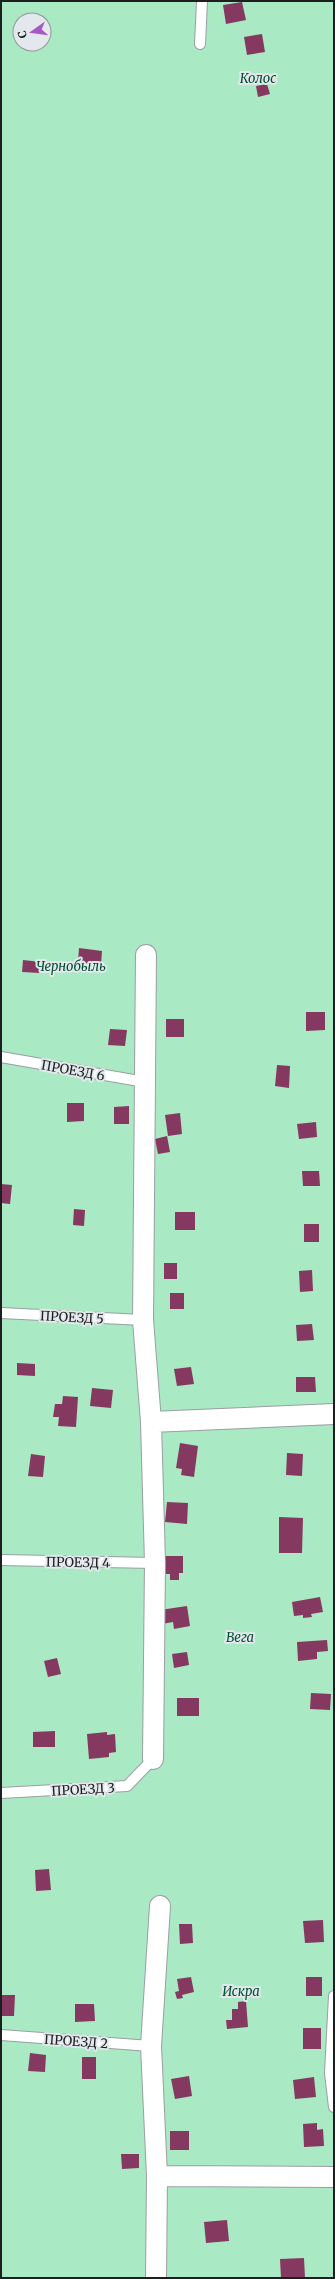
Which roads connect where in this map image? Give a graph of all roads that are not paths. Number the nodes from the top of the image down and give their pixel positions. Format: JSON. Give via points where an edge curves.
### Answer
{"nodes":[{"id":1,"x":202,"y":1,"type":"edge"},
{"id":2,"x":200,"y":44,"type":"dead end"},
{"id":3,"x":146,"y":955,"type":"dead end"},
{"id":4,"x":1,"y":1057,"type":"edge"},
{"id":5,"x":145,"y":1082,"type":"junction"},
{"id":6,"x":1,"y":1313,"type":"edge"},
{"id":7,"x":143,"y":1320,"type":"junction"},
{"id":8,"x":334,"y":1414,"type":"edge"},
{"id":9,"x":151,"y":1422,"type":"junction"},
{"id":10,"x":1,"y":1560,"type":"edge"},
{"id":11,"x":155,"y":1563,"type":"junction"},
{"id":12,"x":154,"y":1759,"type":"joint"},
{"id":13,"x":1,"y":1793,"type":"edge"},
{"id":14,"x":160,"y":1906,"type":"dead end"},
{"id":15,"x":334,"y":1996,"type":"edge"},
{"id":16,"x":1,"y":2035,"type":"edge"},
{"id":17,"x":151,"y":2046,"type":"junction"},
{"id":18,"x":334,"y":2108,"type":"edge"},
{"id":19,"x":157,"y":2176,"type":"junction"},
{"id":20,"x":334,"y":2177,"type":"edge"},
{"id":21,"x":156,"y":2278,"type":"edge"}],
"edges":[{"from":1,"to":2,"type":"lane"},
{"from":3,"to":5,"type":"street"},
{"from":4,"to":5,"type":"lane","name":"ПРОЕЗД 6"},
{"from":5,"to":7,"type":"street"},
{"from":6,"to":7,"type":"lane","name":"ПРОЕЗД 5"},
{"from":7,"to":9,"type":"street"},
{"from":8,"to":9,"type":"street"},
{"from":9,"to":11,"type":"street"},
{"from":10,"to":11,"type":"lane","name":"ПРОЕЗД 4"},
{"from":11,"to":12,"type":"street"},
{"from":12,"to":13,"type":"lane","name":"ПРОЕЗД 3","via":[[127,1786]]},
{"from":14,"to":17,"type":"street"},
{"from":15,"to":18,"type":"lane","via":[[330,2073]]},
{"from":16,"to":17,"type":"lane","name":"ПРОЕЗД 2"},
{"from":17,"to":19,"type":"street"},
{"from":19,"to":20,"type":"street"},
{"from":19,"to":21,"type":"street"}]}
